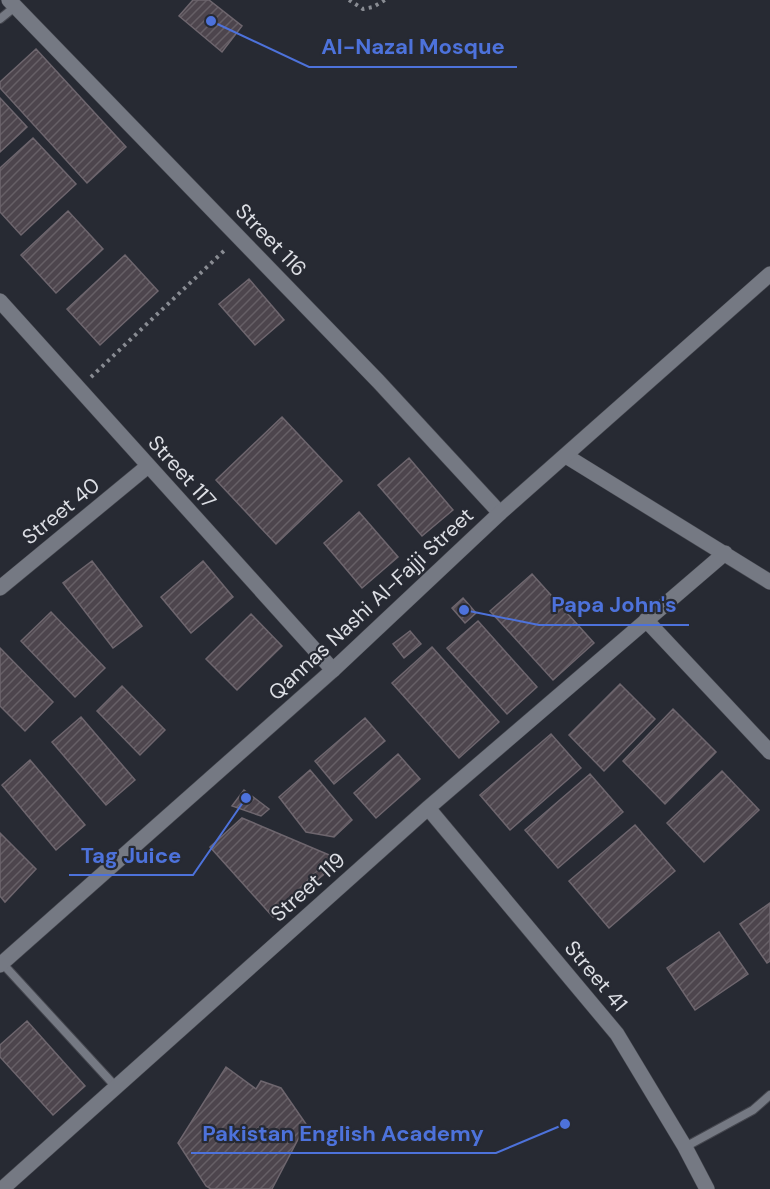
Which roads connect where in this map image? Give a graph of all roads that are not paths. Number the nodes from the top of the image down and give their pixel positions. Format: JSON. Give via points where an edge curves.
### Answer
{"nodes":[{"id":1,"x":13,"y":3,"type":"edge"},
{"id":2,"x":0,"y":19,"type":"edge"},
{"id":3,"x":770,"y":274,"type":"edge"},
{"id":4,"x":0,"y":301,"type":"edge"},
{"id":5,"x":566,"y":456,"type":"junction"},
{"id":6,"x":148,"y":466,"type":"junction"},
{"id":7,"x":500,"y":513,"type":"junction"},
{"id":8,"x":725,"y":552,"type":"junction"},
{"id":9,"x":770,"y":582,"type":"edge"},
{"id":10,"x":0,"y":588,"type":"edge"},
{"id":11,"x":646,"y":620,"type":"junction"},
{"id":12,"x":333,"y":670,"type":"junction"},
{"id":13,"x":770,"y":752,"type":"edge"},
{"id":14,"x":428,"y":808,"type":"junction"},
{"id":15,"x":1,"y":964,"type":"edge"},
{"id":16,"x":116,"y":1087,"type":"junction"},
{"id":17,"x":770,"y":1095,"type":"edge"},
{"id":18,"x":685,"y":1147,"type":"junction"},
{"id":19,"x":2,"y":1189,"type":"edge"},
{"id":20,"x":707,"y":1189,"type":"edge"}],
"edges":[{"from":1,"to":2,"type":"lane"},
{"from":1,"to":7,"type":"street","name":"Street 116"},
{"from":3,"to":5,"type":"street","name":"Qannas Nashi Al-Fajji Street"},
{"from":4,"to":6,"type":"street","name":"Street 117"},
{"from":5,"to":7,"type":"street","name":"Qannas Nashi Al-Fajji Street"},
{"from":5,"to":8,"type":"street"},
{"from":6,"to":10,"type":"street","name":"Street 40"},
{"from":6,"to":12,"type":"street","name":"Street 117"},
{"from":7,"to":12,"type":"street","name":"Qannas Nashi Al-Fajji Street"},
{"from":8,"to":9,"type":"street"},
{"from":8,"to":11,"type":"street","name":"Street 119"},
{"from":11,"to":13,"type":"street"},
{"from":11,"to":14,"type":"street","name":"Street 119"},
{"from":12,"to":15,"type":"street","name":"Qannas Nashi Al-Fajji Street"},
{"from":14,"to":16,"type":"street","name":"Street 119"},
{"from":14,"to":18,"type":"street","name":"Street 41","via":[[617,1034]]},
{"from":15,"to":16,"type":"lane"},
{"from":16,"to":19,"type":"street","name":"Street 119"},
{"from":17,"to":18,"type":"lane","via":[[753,1110]]},
{"from":18,"to":20,"type":"street","name":"Street 41"}]}
